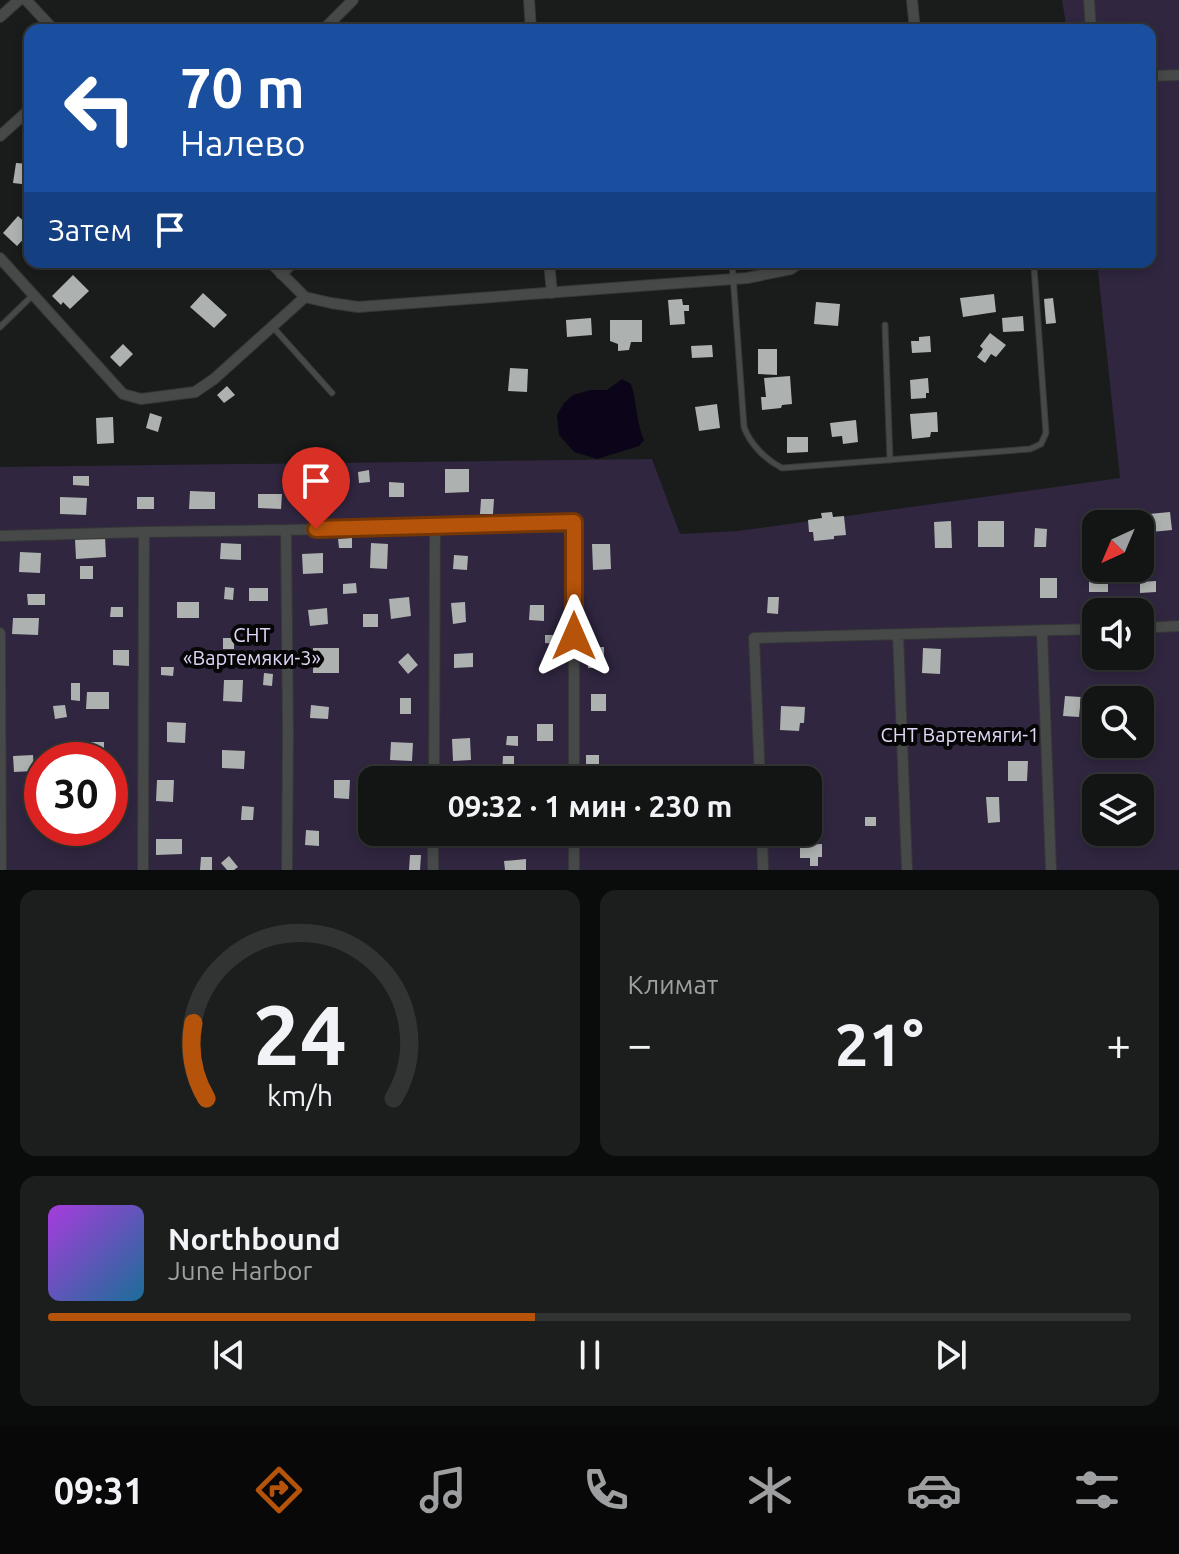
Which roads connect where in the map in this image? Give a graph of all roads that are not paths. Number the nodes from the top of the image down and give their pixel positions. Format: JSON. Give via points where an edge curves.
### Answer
{"nodes":[{"id":1,"x":19,"y":0,"type":"edge"},
{"id":2,"x":26,"y":0,"type":"edge"},
{"id":3,"x":353,"y":0,"type":"edge"},
{"id":4,"x":529,"y":0,"type":"edge"},
{"id":5,"x":912,"y":0,"type":"edge"},
{"id":6,"x":1089,"y":0,"type":"edge"},
{"id":7,"x":0,"y":17,"type":"edge"},
{"id":8,"x":48,"y":24,"type":"edge"},
{"id":9,"x":329,"y":24,"type":"edge"},
{"id":10,"x":531,"y":24,"type":"edge"},
{"id":11,"x":914,"y":24,"type":"edge"},
{"id":12,"x":1091,"y":24,"type":"edge"},
{"id":13,"x":1179,"y":75,"type":"edge"},
{"id":14,"x":1156,"y":76,"type":"edge"},
{"id":15,"x":24,"y":114,"type":"edge"},
{"id":16,"x":0,"y":136,"type":"edge"},
{"id":17,"x":0,"y":258,"type":"edge"},
{"id":18,"x":276,"y":268,"type":"edge"},
{"id":19,"x":288,"y":268,"type":"edge"},
{"id":20,"x":550,"y":268,"type":"edge"},
{"id":21,"x":732,"y":268,"type":"edge"},
{"id":22,"x":792,"y":268,"type":"edge"},
{"id":23,"x":1034,"y":268,"type":"edge"},
{"id":24,"x":281,"y":274,"type":"junction"},
{"id":25,"x":732,"y":279,"type":"junction"},
{"id":26,"x":552,"y":293,"type":"junction"},
{"id":27,"x":33,"y":295,"type":"junction"},
{"id":28,"x":305,"y":297,"type":"junction"},
{"id":29,"x":885,"y":325,"type":"dead end"},
{"id":30,"x":272,"y":326,"type":"junction"},
{"id":31,"x":0,"y":327,"type":"edge"},
{"id":32,"x":332,"y":393,"type":"dead end"},
{"id":33,"x":890,"y":460,"type":"junction"},
{"id":34,"x":435,"y":527,"type":"junction"},
{"id":35,"x":286,"y":530,"type":"junction"},
{"id":36,"x":144,"y":532,"type":"junction"},
{"id":37,"x":0,"y":536,"type":"edge"},
{"id":38,"x":1179,"y":626,"type":"edge"},
{"id":39,"x":1154,"y":627,"type":"edge"},
{"id":40,"x":1082,"y":630,"type":"edge"},
{"id":41,"x":1042,"y":631,"type":"junction"},
{"id":42,"x":0,"y":633,"type":"edge"},
{"id":43,"x":898,"y":635,"type":"junction"},
{"id":44,"x":434,"y":766,"type":"edge"},
{"id":45,"x":574,"y":766,"type":"edge"},
{"id":46,"x":759,"y":766,"type":"edge"},
{"id":47,"x":433,"y":846,"type":"edge"},
{"id":48,"x":574,"y":846,"type":"edge"},
{"id":49,"x":762,"y":846,"type":"edge"},
{"id":50,"x":1,"y":870,"type":"edge"},
{"id":51,"x":143,"y":870,"type":"edge"},
{"id":52,"x":287,"y":870,"type":"edge"},
{"id":53,"x":433,"y":870,"type":"edge"},
{"id":54,"x":574,"y":870,"type":"edge"},
{"id":55,"x":763,"y":870,"type":"edge"},
{"id":56,"x":907,"y":870,"type":"edge"},
{"id":57,"x":1051,"y":870,"type":"edge"}],
"edges":[{"from":1,"to":7,"type":"street"},
{"from":2,"to":8,"type":"street"},
{"from":3,"to":9,"type":"street"},
{"from":4,"to":10,"type":"street"},
{"from":5,"to":11,"type":"street"},
{"from":6,"to":12,"type":"street"},
{"from":13,"to":14,"type":"street"},
{"from":15,"to":16,"type":"street"},
{"from":17,"to":27,"type":"street"},
{"from":18,"to":24,"type":"street"},
{"from":19,"to":24,"type":"street"},
{"from":20,"to":26,"type":"street"},
{"from":21,"to":25,"type":"lane"},
{"from":22,"to":25,"type":"street"},
{"from":23,"to":33,"type":"lane","via":[[1046,433],[1041,444]]},
{"from":24,"to":28,"type":"street"},
{"from":25,"to":26,"type":"street"},
{"from":25,"to":33,"type":"lane","via":[[748,438],[782,468]]},
{"from":26,"to":28,"type":"street","via":[[358,307]]},
{"from":27,"to":30,"type":"street","via":[[123,394],[141,399],[195,392]]},
{"from":27,"to":31,"type":"lane"},
{"from":28,"to":30,"type":"street"},
{"from":29,"to":33,"type":"lane"},
{"from":30,"to":32,"type":"lane"},
{"from":34,"to":35,"type":"street"},
{"from":34,"to":44,"type":"street"},
{"from":34,"to":45,"type":"street","via":[[574,522]]},
{"from":35,"to":36,"type":"street"},
{"from":35,"to":52,"type":"street"},
{"from":36,"to":37,"type":"street"},
{"from":36,"to":51,"type":"street"},
{"from":38,"to":39,"type":"street"},
{"from":40,"to":41,"type":"street"},
{"from":41,"to":43,"type":"street"},
{"from":41,"to":57,"type":"street"},
{"from":42,"to":50,"type":"street"},
{"from":43,"to":46,"type":"street","via":[[754,638]]},
{"from":43,"to":56,"type":"street"},
{"from":47,"to":53,"type":"street"},
{"from":48,"to":54,"type":"street"},
{"from":49,"to":55,"type":"street"}]}
